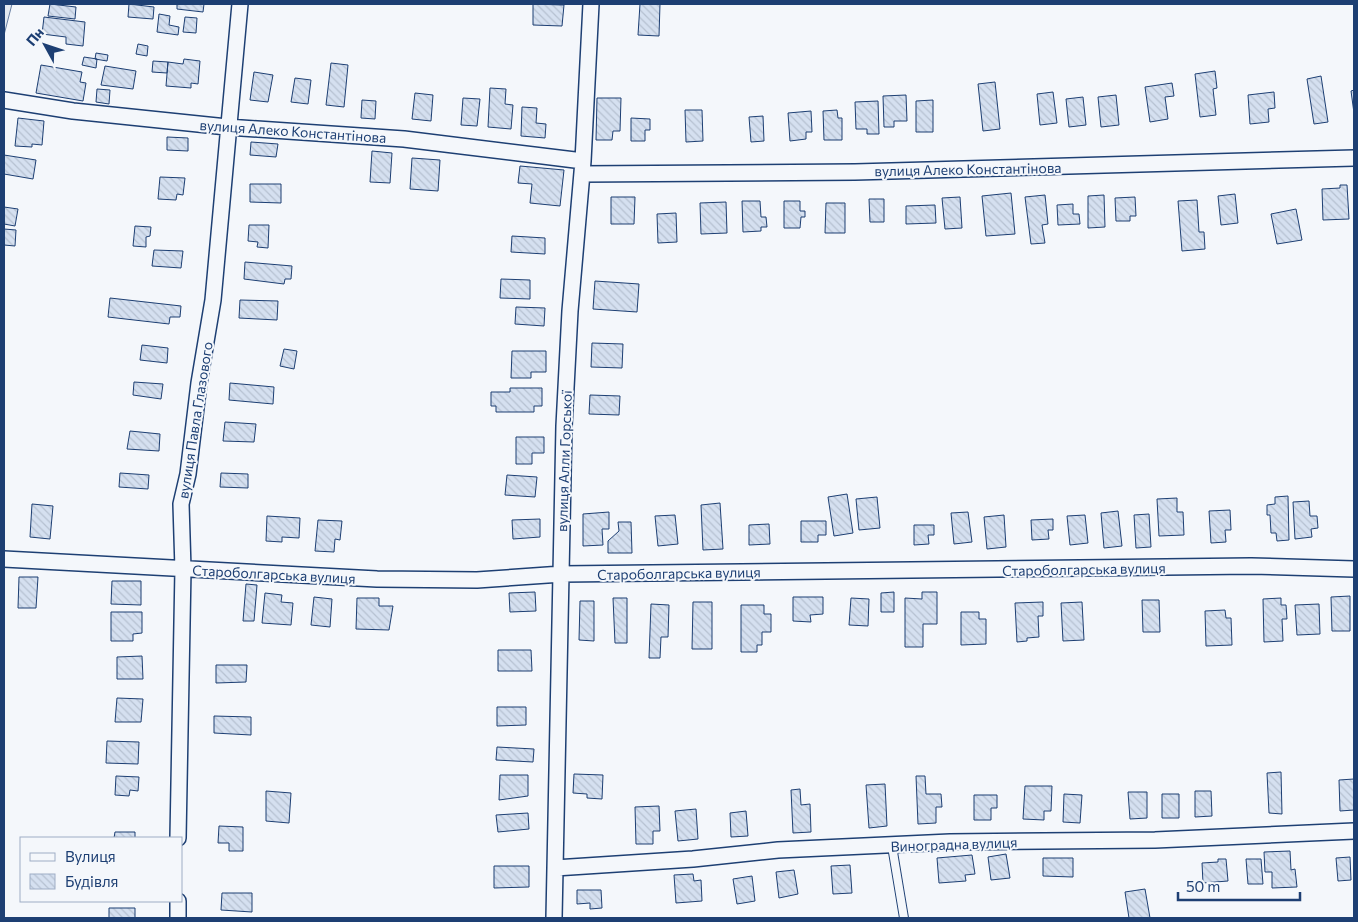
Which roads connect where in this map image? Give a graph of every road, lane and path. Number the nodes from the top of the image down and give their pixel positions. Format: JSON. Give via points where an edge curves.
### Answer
{"nodes":[{"id":1,"x":240,"y":4,"type":"edge"},
{"id":2,"x":591,"y":4,"type":"edge"},
{"id":3,"x":4,"y":100,"type":"edge"},
{"id":4,"x":227,"y":127,"type":"junction"},
{"id":5,"x":1354,"y":158,"type":"edge"},
{"id":6,"x":582,"y":168,"type":"junction"},
{"id":7,"x":4,"y":559,"type":"edge"},
{"id":8,"x":183,"y":569,"type":"junction"},
{"id":9,"x":1354,"y":569,"type":"edge"},
{"id":10,"x":562,"y":574,"type":"junction"},
{"id":11,"x":1354,"y":831,"type":"edge"},
{"id":12,"x":178,"y":837,"type":"edge"},
{"id":13,"x":892,"y":846,"type":"junction"},
{"id":14,"x":555,"y":868,"type":"junction"},
{"id":15,"x":178,"y":902,"type":"edge"},
{"id":16,"x":178,"y":918,"type":"edge"},
{"id":17,"x":554,"y":918,"type":"edge"},
{"id":18,"x":904,"y":918,"type":"edge"}],
"edges":[{"from":1,"to":4,"type":"street","name":"вулиця Павла Глазового"},
{"from":2,"to":6,"type":"street","name":"вулиця Алли Горської"},
{"from":3,"to":4,"type":"street","name":"вулиця Алеко Константінова","via":[[74,111]]},
{"from":4,"to":6,"type":"street","name":"вулиця Алеко Константінова","via":[[404,138]]},
{"from":4,"to":8,"type":"street","name":"вулиця Павла Глазового","via":[[213,300],[182,504]]},
{"from":5,"to":6,"type":"street","name":"вулиця Алеко Константінова","via":[[854,172]]},
{"from":6,"to":10,"type":"street","name":"вулиця Алли Горської","via":[[564,426]]},
{"from":7,"to":8,"type":"street","name":"Староболгарська вулиця"},
{"from":8,"to":10,"type":"street","name":"Староболгарська вулиця","via":[[376,579],[477,580]]},
{"from":8,"to":12,"type":"street","name":"вулиця Павла Глазового"},
{"from":9,"to":10,"type":"street","name":"Староболгарська вулиця","via":[[1251,566]]},
{"from":10,"to":14,"type":"street","name":"вулиця Алли Горської"},
{"from":11,"to":13,"type":"street","name":"Виноградна вулиця","via":[[1156,840],[950,842]]},
{"from":13,"to":14,"type":"street","name":"Виноградна вулиця","via":[[778,850]]},
{"from":13,"to":18,"type":"lane"},
{"from":14,"to":17,"type":"street","name":"вулиця Алли Горської"},
{"from":15,"to":16,"type":"street"}]}
